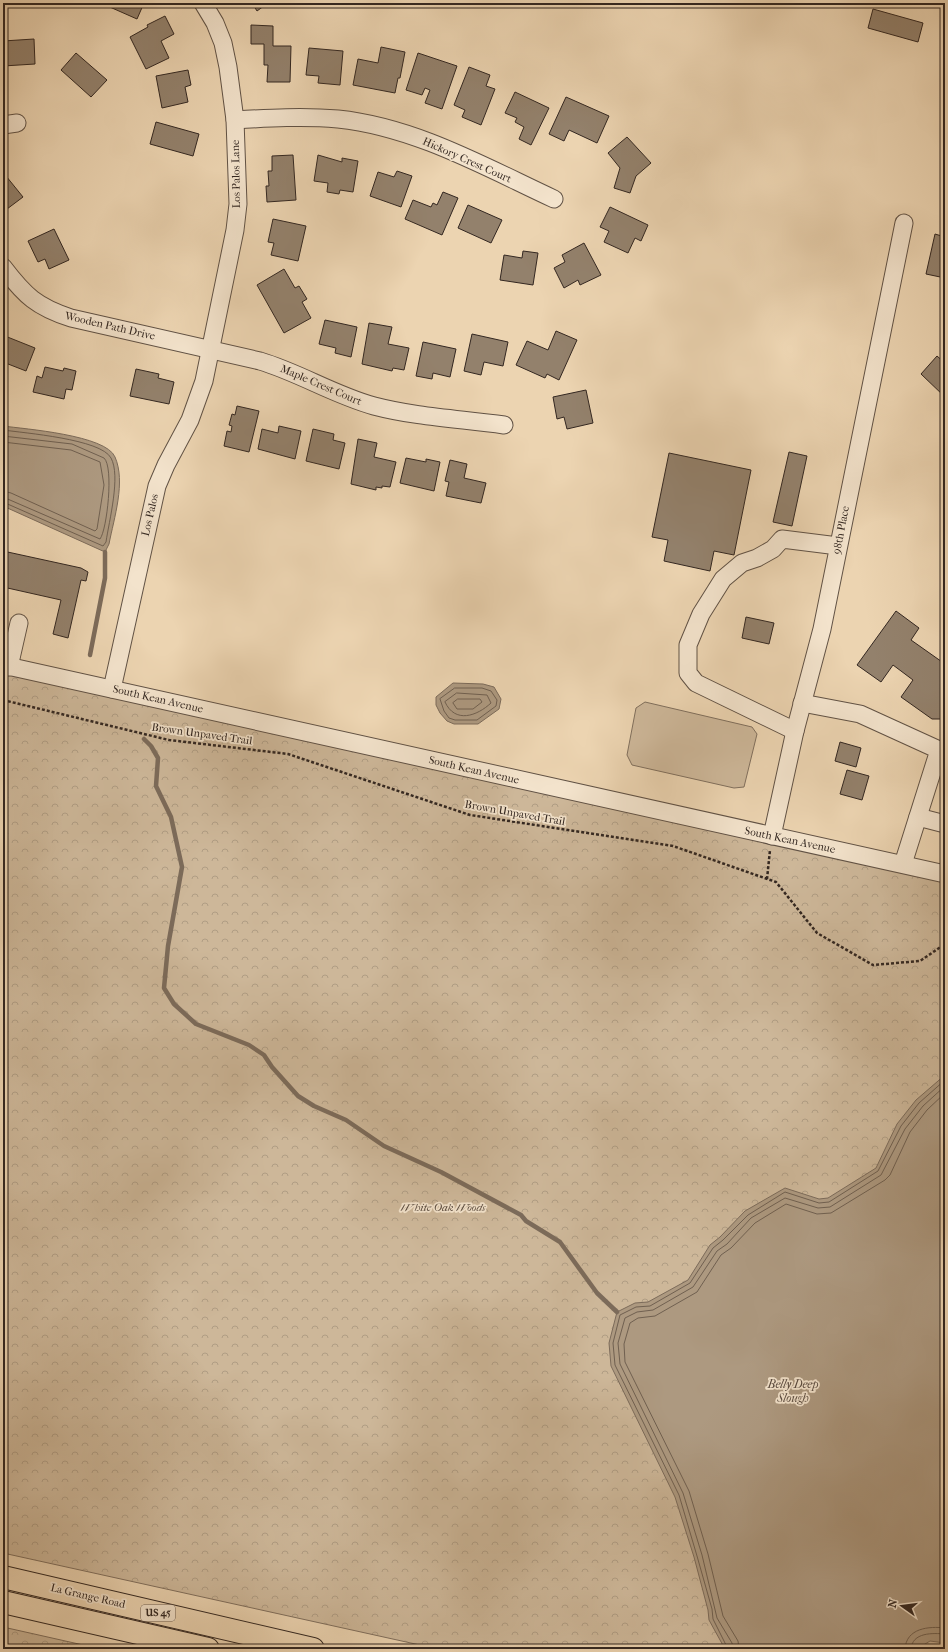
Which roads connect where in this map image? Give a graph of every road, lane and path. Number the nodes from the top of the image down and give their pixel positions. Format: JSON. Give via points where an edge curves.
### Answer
{"nodes":[{"id":1,"x":203,"y":3,"type":"edge"},
{"id":2,"x":235,"y":120,"type":"junction"},
{"id":3,"x":554,"y":200,"type":"dead end"},
{"id":4,"x":904,"y":223,"type":"dead end"},
{"id":5,"x":3,"y":267,"type":"edge"},
{"id":6,"x":210,"y":349,"type":"junction"},
{"id":7,"x":504,"y":425,"type":"dead end"},
{"id":8,"x":838,"y":546,"type":"junction"},
{"id":9,"x":19,"y":623,"type":"dead end"},
{"id":10,"x":6,"y":666,"type":"edge"},
{"id":11,"x":112,"y":689,"type":"junction"},
{"id":12,"x":3,"y":700,"type":"edge"},
{"id":13,"x":802,"y":704,"type":"junction"},
{"id":14,"x":795,"y":731,"type":"junction"},
{"id":15,"x":942,"y":748,"type":"edge"},
{"id":16,"x":918,"y":817,"type":"junction"},
{"id":17,"x":945,"y":824,"type":"edge"},
{"id":18,"x":772,"y":836,"type":"junction"},
{"id":19,"x":903,"y":864,"type":"junction"},
{"id":20,"x":945,"y":874,"type":"edge"},
{"id":21,"x":767,"y":879,"type":"junction"},
{"id":22,"x":945,"y":944,"type":"edge"},
{"id":23,"x":3,"y":1577,"type":"edge"},
{"id":24,"x":3,"y":1602,"type":"edge"},
{"id":25,"x":208,"y":1649,"type":"edge"},
{"id":26,"x":313,"y":1649,"type":"edge"}],
"edges":[{"from":1,"to":2,"type":"street","name":"Los Palos Lane","via":[[223,43]]},
{"from":2,"to":3,"type":"street","name":"Hickory Crest Court","via":[[313,117],[371,125],[434,143]]},
{"from":2,"to":6,"type":"street","name":"Los Palos Lane","via":[[238,204]]},
{"from":4,"to":8,"type":"street","name":"98th Place"},
{"from":5,"to":6,"type":"street","name":"Wooden Path Drive","via":[[20,289],[52,312]]},
{"from":6,"to":7,"type":"street","name":"Maple Crest Court","via":[[281,368],[374,406]]},
{"from":6,"to":11,"type":"street","name":"Los Palos","via":[[199,399],[158,486]]},
{"from":8,"to":13,"type":"street","name":"98th Place","via":[[822,629]]},
{"from":8,"to":14,"type":"street","via":[[782,539],[773,549],[742,563],[723,579],[701,614],[688,645],[688,673],[696,683]]},
{"from":9,"to":10,"type":"street"},
{"from":10,"to":11,"type":"street","name":"South Kean Avenue"},
{"from":11,"to":18,"type":"street","name":"South Kean Avenue"},
{"from":12,"to":21,"type":"path","name":"Brown Unpaved Trail","via":[[169,740],[288,754],[470,815],[673,846]]},
{"from":13,"to":14,"type":"street","name":"98th Place"},
{"from":13,"to":15,"type":"street","via":[[860,714]]},
{"from":14,"to":18,"type":"street","name":"98th Place"},
{"from":15,"to":16,"type":"street"},
{"from":16,"to":17,"type":"street"},
{"from":16,"to":19,"type":"street"},
{"from":18,"to":19,"type":"street","name":"South Kean Avenue"},
{"from":18,"to":21,"type":"path"},
{"from":19,"to":20,"type":"street","name":"South Kean Avenue"},
{"from":21,"to":22,"type":"path","name":"Brown Unpaved Trail","via":[[776,882],[817,933],[873,965],[920,961]]},
{"from":23,"to":26,"type":"highway","name":"La Grange Road","number":"US 45"},
{"from":24,"to":25,"type":"highway","number":"US 45"}]}
